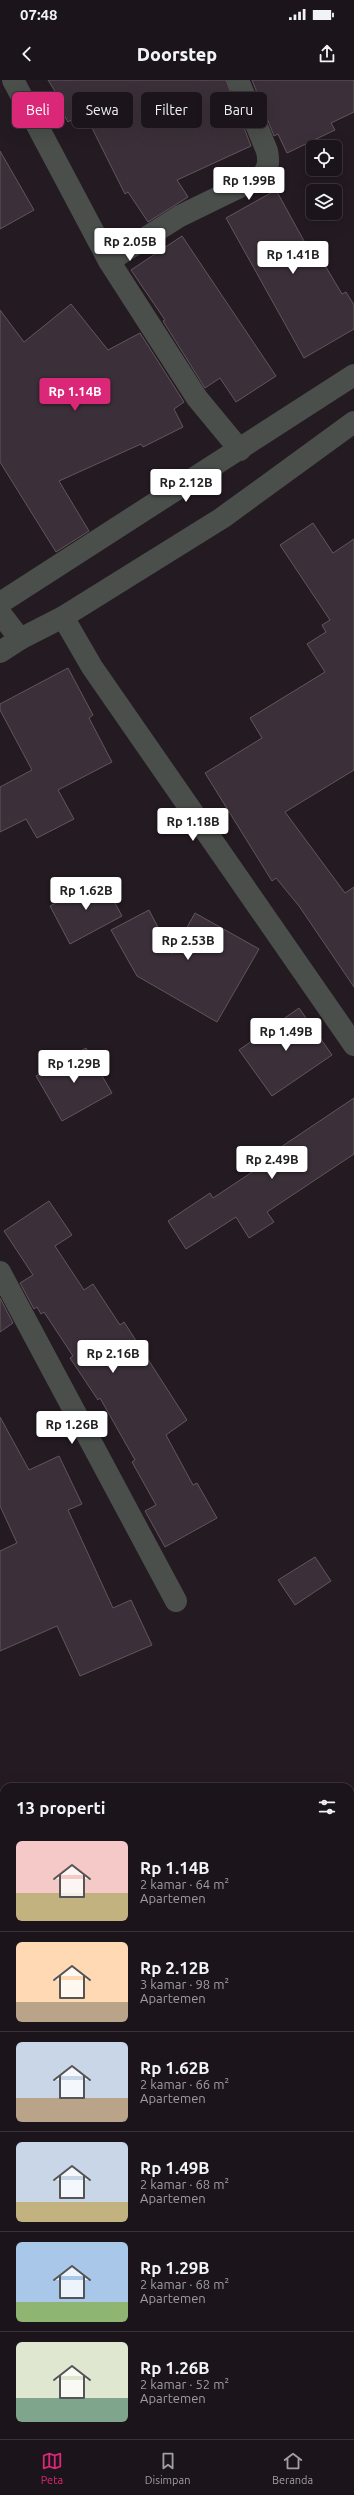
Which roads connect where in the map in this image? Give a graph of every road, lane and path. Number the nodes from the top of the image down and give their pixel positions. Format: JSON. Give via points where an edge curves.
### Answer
{"nodes":[{"id":1,"x":13,"y":80,"type":"edge"},
{"id":2,"x":238,"y":80,"type":"edge"},
{"id":3,"x":109,"y":260,"type":"junction"},
{"id":4,"x":354,"y":375,"type":"edge"},
{"id":5,"x":354,"y":422,"type":"edge"},
{"id":6,"x":240,"y":450,"type":"junction"},
{"id":7,"x":0,"y":603,"type":"edge"},
{"id":8,"x":0,"y":613,"type":"edge"},
{"id":9,"x":64,"y":617,"type":"junction"},
{"id":10,"x":20,"y":639,"type":"junction"},
{"id":11,"x":0,"y":652,"type":"edge"},
{"id":12,"x":354,"y":1045,"type":"edge"},
{"id":13,"x":0,"y":1272,"type":"edge"},
{"id":14,"x":176,"y":1601,"type":"dead end"}],
"edges":[{"from":1,"to":3,"type":"street"},
{"from":2,"to":3,"type":"street","via":[[268,151],[269,162],[262,176],[180,216]]},
{"from":3,"to":6,"type":"street","via":[[197,398]]},
{"from":4,"to":6,"type":"street"},
{"from":5,"to":9,"type":"street","via":[[222,518]]},
{"from":6,"to":7,"type":"street","via":[[51,568]]},
{"from":8,"to":10,"type":"street"},
{"from":9,"to":10,"type":"street"},
{"from":9,"to":12,"type":"street","via":[[92,667]]},
{"from":10,"to":11,"type":"street"},
{"from":13,"to":14,"type":"street"}]}
